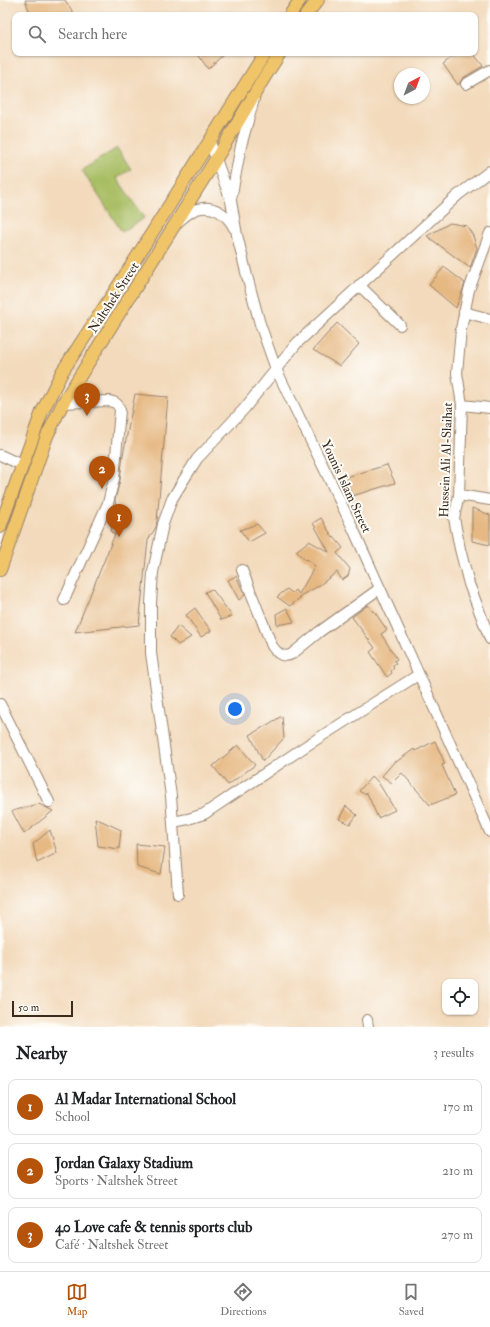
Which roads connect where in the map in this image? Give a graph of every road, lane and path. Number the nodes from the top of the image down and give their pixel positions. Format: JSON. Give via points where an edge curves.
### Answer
{"nodes":[{"id":1,"x":300,"y":0,"type":"edge"},
{"id":2,"x":318,"y":0,"type":"edge"},
{"id":3,"x":292,"y":12,"type":"edge"},
{"id":4,"x":308,"y":12,"type":"edge"},
{"id":5,"x":263,"y":56,"type":"edge"},
{"id":6,"x":278,"y":56,"type":"edge"},
{"id":7,"x":490,"y":70,"type":"edge"},
{"id":8,"x":466,"y":84,"type":"dead end"},
{"id":9,"x":257,"y":89,"type":"junction"},
{"id":10,"x":210,"y":142,"type":"junction"},
{"id":11,"x":216,"y":159,"type":"junction"},
{"id":12,"x":490,"y":171,"type":"edge"},
{"id":13,"x":231,"y":201,"type":"junction"},
{"id":14,"x":176,"y":223,"type":"junction"},
{"id":15,"x":490,"y":233,"type":"edge"},
{"id":16,"x":237,"y":235,"type":"junction"},
{"id":17,"x":359,"y":285,"type":"junction"},
{"id":18,"x":464,"y":312,"type":"junction"},
{"id":19,"x":490,"y":319,"type":"edge"},
{"id":20,"x":400,"y":325,"type":"dead end"},
{"id":21,"x":276,"y":369,"type":"junction"},
{"id":22,"x":63,"y":403,"type":"junction"},
{"id":23,"x":462,"y":405,"type":"junction"},
{"id":24,"x":490,"y":408,"type":"edge"},
{"id":25,"x":0,"y":455,"type":"edge"},
{"id":26,"x":22,"y":465,"type":"junction"},
{"id":27,"x":458,"y":495,"type":"junction"},
{"id":28,"x":490,"y":500,"type":"edge"},
{"id":29,"x":1,"y":520,"type":"edge"},
{"id":30,"x":0,"y":570,"type":"edge"},
{"id":31,"x":242,"y":570,"type":"dead end"},
{"id":32,"x":379,"y":589,"type":"junction"},
{"id":33,"x":64,"y":600,"type":"dead end"},
{"id":34,"x":490,"y":638,"type":"edge"},
{"id":35,"x":418,"y":675,"type":"junction"},
{"id":36,"x":0,"y":704,"type":"edge"},
{"id":37,"x":49,"y":802,"type":"dead end"},
{"id":38,"x":173,"y":822,"type":"junction"},
{"id":39,"x":490,"y":832,"type":"edge"},
{"id":40,"x":178,"y":894,"type":"dead end"}],
"edges":[{"from":1,"to":3,"type":"main road"},
{"from":2,"to":4,"type":"main road"},
{"from":5,"to":10,"type":"main road","name":"Naltshek Street"},
{"from":6,"to":9,"type":"main road","name":"Naltshek Street"},
{"from":7,"to":8,"type":"street"},
{"from":9,"to":11,"type":"main road","name":"Naltshek Street"},
{"from":9,"to":13,"type":"street","via":[[241,146]]},
{"from":10,"to":11,"type":"street","name":"Younis Islam Street"},
{"from":10,"to":26,"type":"main road","name":"Naltshek Street","via":[[62,372],[42,412]]},
{"from":11,"to":13,"type":"street","name":"Younis Islam Street"},
{"from":11,"to":14,"type":"main road","name":"Naltshek Street"},
{"from":12,"to":17,"type":"street","via":[[458,195]]},
{"from":13,"to":16,"type":"street","name":"Younis Islam Street"},
{"from":14,"to":16,"type":"street","via":[[197,209],[214,209],[226,215]]},
{"from":14,"to":22,"type":"main road","name":"Naltshek Street"},
{"from":15,"to":18,"type":"street","name":"Hussein Ali Al-Slaihat"},
{"from":16,"to":21,"type":"street","name":"Younis Islam Street","via":[[260,324]]},
{"from":17,"to":20,"type":"street"},
{"from":17,"to":21,"type":"street","via":[[297,344]]},
{"from":18,"to":19,"type":"street"},
{"from":18,"to":23,"type":"street","name":"Hussein Ali Al-Slaihat","via":[[457,373]]},
{"from":21,"to":32,"type":"street","name":"Younis Islam Street","via":[[333,485]]},
{"from":21,"to":38,"type":"street","via":[[244,409],[198,459],[172,499],[161,531],[153,572],[151,653]]},
{"from":22,"to":30,"type":"main road","name":"Naltshek Street","via":[[47,436]]},
{"from":22,"to":33,"type":"street","via":[[108,401],[115,402],[120,410],[114,479],[108,503]]},
{"from":23,"to":24,"type":"street"},
{"from":23,"to":27,"type":"street","name":"Hussein Ali Al-Slaihat"},
{"from":25,"to":26,"type":"street"},
{"from":26,"to":29,"type":"main road","name":"Naltshek Street"},
{"from":27,"to":28,"type":"street"},
{"from":27,"to":34,"type":"street","name":"Hussein Ali Al-Slaihat","via":[[454,518],[460,549]]},
{"from":31,"to":32,"type":"street","via":[[272,646],[283,656],[292,654]]},
{"from":32,"to":35,"type":"street","name":"Younis Islam Street"},
{"from":35,"to":38,"type":"street","via":[[204,814]]},
{"from":35,"to":39,"type":"street","name":"Younis Islam Street"},
{"from":36,"to":37,"type":"street"},
{"from":38,"to":40,"type":"street"}]}
